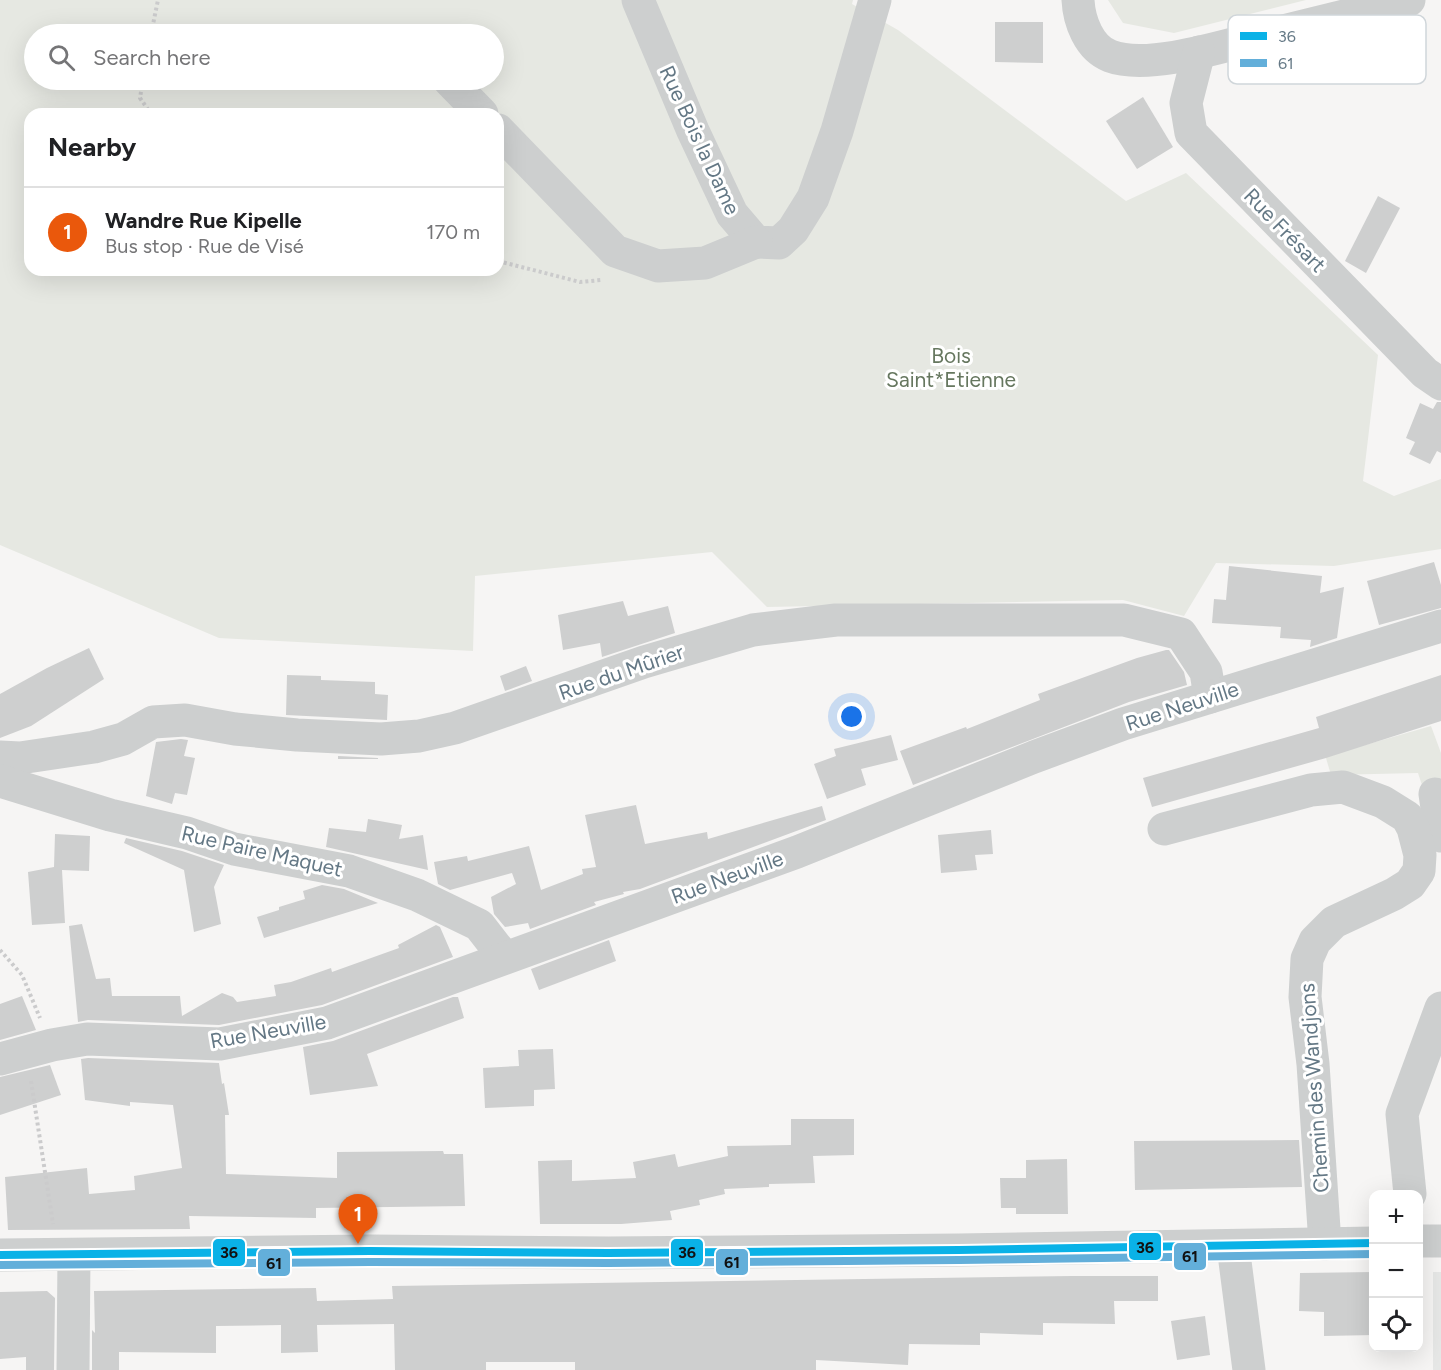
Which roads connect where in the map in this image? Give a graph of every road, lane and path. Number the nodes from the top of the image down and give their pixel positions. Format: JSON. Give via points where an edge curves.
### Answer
{"nodes":[{"id":1,"x":158,"y":0,"type":"edge"},
{"id":2,"x":638,"y":0,"type":"edge"},
{"id":3,"x":875,"y":0,"type":"edge"},
{"id":4,"x":1078,"y":0,"type":"edge"},
{"id":5,"x":1409,"y":0,"type":"edge"},
{"id":6,"x":1348,"y":15,"type":"edge"},
{"id":7,"x":154,"y":24,"type":"edge"},
{"id":8,"x":1228,"y":45,"type":"edge"},
{"id":9,"x":1199,"y":52,"type":"junction"},
{"id":10,"x":141,"y":90,"type":"edge"},
{"id":11,"x":459,"y":90,"type":"edge"},
{"id":12,"x":148,"y":108,"type":"edge"},
{"id":13,"x":476,"y":108,"type":"edge"},
{"id":14,"x":504,"y":136,"type":"edge"},
{"id":15,"x":756,"y":243,"type":"junction"},
{"id":16,"x":615,"y":251,"type":"junction"},
{"id":17,"x":504,"y":263,"type":"edge"},
{"id":18,"x":1441,"y":384,"type":"edge"},
{"id":19,"x":1441,"y":626,"type":"edge"},
{"id":20,"x":1210,"y":696,"type":"junction"},
{"id":21,"x":0,"y":757,"type":"edge"},
{"id":22,"x":0,"y":781,"type":"edge"},
{"id":23,"x":1435,"y":794,"type":"dead end"},
{"id":24,"x":1164,"y":829,"type":"dead end"},
{"id":25,"x":1441,"y":836,"type":"edge"},
{"id":26,"x":0,"y":950,"type":"edge"},
{"id":27,"x":504,"y":957,"type":"junction"},
{"id":28,"x":1441,"y":1008,"type":"edge"},
{"id":29,"x":52,"y":1046,"type":"junction"},
{"id":30,"x":0,"y":1059,"type":"edge"},
{"id":31,"x":34,"y":1101,"type":"dead end"},
{"id":32,"x":1410,"y":1190,"type":"edge"},
{"id":33,"x":1423,"y":1241,"type":"edge"},
{"id":34,"x":1441,"y":1241,"type":"edge"},
{"id":35,"x":1369,"y":1243,"type":"edge"},
{"id":36,"x":1325,"y":1244,"type":"junction"},
{"id":37,"x":1233,"y":1246,"type":"junction"},
{"id":38,"x":0,"y":1255,"type":"edge"},
{"id":39,"x":66,"y":1255,"type":"junction"},
{"id":40,"x":73,"y":1370,"type":"edge"},
{"id":41,"x":1249,"y":1370,"type":"edge"}],
"edges":[{"from":1,"to":7,"type":"path"},
{"from":2,"to":15,"type":"street","name":"Rue Bois la Dame","via":[[732,214]]},
{"from":3,"to":15,"type":"street","via":[[813,198],[793,230],[779,243]]},
{"from":4,"to":9,"type":"street","via":[[1078,13],[1090,41],[1107,55],[1120,60],[1157,60]]},
{"from":5,"to":6,"type":"street"},
{"from":8,"to":9,"type":"street"},
{"from":9,"to":18,"type":"street","name":"Rue Frésart","via":[[1186,103],[1191,133],[1425,373]]},
{"from":10,"to":12,"type":"path","via":[[140,98]]},
{"from":11,"to":13,"type":"street"},
{"from":14,"to":16,"type":"street"},
{"from":15,"to":16,"type":"street","via":[[705,263],[682,265],[658,266]]},
{"from":16,"to":17,"type":"path","via":[[601,280],[580,282]]},
{"from":19,"to":20,"type":"street","name":"Rue Neuville"},
{"from":20,"to":21,"type":"street","name":"Rue du Mûrier","via":[[1206,672],[1181,634],[1124,620],[836,620],[753,630],[644,662],[455,728],[419,736],[381,739],[297,735],[185,720],[153,722],[123,739],[94,747],[20,758]]},
{"from":20,"to":27,"type":"street","name":"Rue Neuville","via":[[1123,724],[797,852]]},
{"from":22,"to":27,"type":"street","name":"Rue Paire Maquet","via":[[234,849],[349,871],[408,891],[479,925]]},
{"from":23,"to":25,"type":"street"},
{"from":24,"to":36,"type":"street","name":"Chemin des Wandjons","via":[[1311,790],[1343,787],[1383,802],[1407,817],[1413,828],[1419,871],[1410,884],[1334,922],[1315,941],[1307,959],[1305,997]]},
{"from":26,"to":29,"type":"path","via":[[22,975]]},
{"from":27,"to":29,"type":"street","name":"Rue Neuville","via":[[327,1023],[219,1044],[87,1039]]},
{"from":28,"to":32,"type":"street","via":[[1402,1114]]},
{"from":29,"to":30,"type":"street","name":"Rue Neuville"},
{"from":31,"to":39,"type":"path"},
{"from":33,"to":34,"type":"street"},
{"from":35,"to":36,"type":"street"},
{"from":36,"to":37,"type":"street"},
{"from":37,"to":39,"type":"street"},
{"from":37,"to":41,"type":"street"},
{"from":38,"to":39,"type":"street"},
{"from":39,"to":40,"type":"street"}]}
